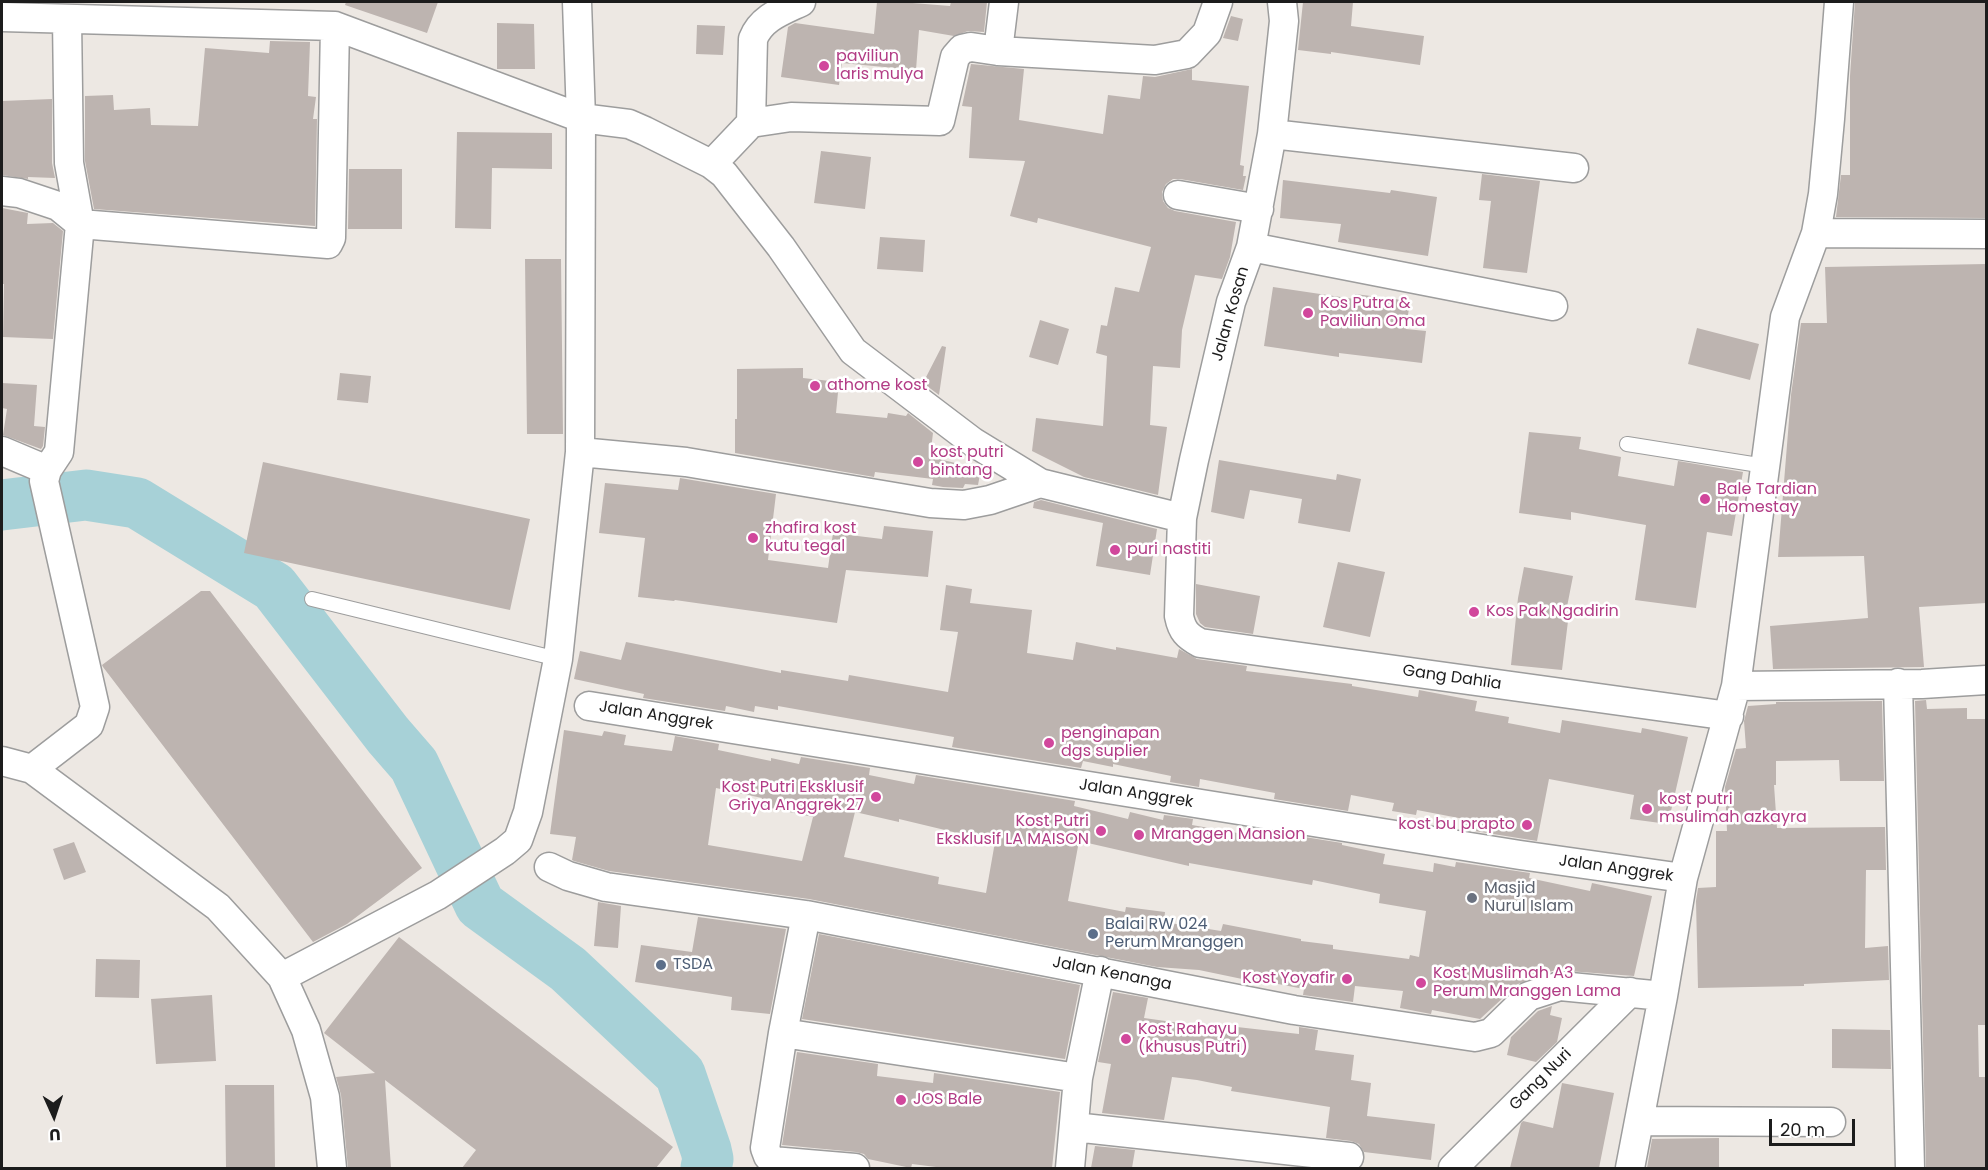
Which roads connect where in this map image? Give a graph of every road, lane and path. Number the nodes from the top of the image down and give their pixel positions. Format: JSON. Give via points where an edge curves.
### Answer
{"nodes":[{"id":1,"x":577,"y":2,"type":"edge"},
{"id":2,"x":801,"y":2,"type":"edge"},
{"id":3,"x":1004,"y":2,"type":"edge"},
{"id":4,"x":1218,"y":2,"type":"edge"},
{"id":5,"x":1281,"y":2,"type":"edge"},
{"id":6,"x":1839,"y":2,"type":"edge"},
{"id":7,"x":121,"y":11,"type":"edge"},
{"id":8,"x":273,"y":13,"type":"edge"},
{"id":9,"x":2,"y":17,"type":"edge"},
{"id":10,"x":67,"y":19,"type":"junction"},
{"id":11,"x":335,"y":26,"type":"junction"},
{"id":12,"x":998,"y":51,"type":"junction"},
{"id":13,"x":581,"y":118,"type":"junction"},
{"id":14,"x":751,"y":123,"type":"junction"},
{"id":15,"x":1272,"y":134,"type":"junction"},
{"id":16,"x":712,"y":164,"type":"junction"},
{"id":17,"x":1574,"y":168,"type":"dead end"},
{"id":18,"x":2,"y":191,"type":"edge"},
{"id":19,"x":1178,"y":195,"type":"dead end"},
{"id":20,"x":1258,"y":209,"type":"junction"},
{"id":21,"x":80,"y":224,"type":"junction"},
{"id":22,"x":1816,"y":233,"type":"junction"},
{"id":23,"x":1986,"y":234,"type":"edge"},
{"id":24,"x":1251,"y":247,"type":"junction"},
{"id":25,"x":1553,"y":306,"type":"dead end"},
{"id":26,"x":1627,"y":444,"type":"dead end"},
{"id":27,"x":2,"y":451,"type":"edge"},
{"id":28,"x":580,"y":452,"type":"junction"},
{"id":29,"x":1765,"y":466,"type":"junction"},
{"id":30,"x":46,"y":478,"type":"junction"},
{"id":31,"x":1040,"y":483,"type":"junction"},
{"id":32,"x":1182,"y":518,"type":"junction"},
{"id":33,"x":312,"y":599,"type":"dead end"},
{"id":34,"x":1181,"y":626,"type":"joint"},
{"id":35,"x":558,"y":659,"type":"junction"},
{"id":36,"x":1986,"y":680,"type":"edge"},
{"id":37,"x":1898,"y":683,"type":"junction"},
{"id":38,"x":1736,"y":686,"type":"junction"},
{"id":39,"x":589,"y":706,"type":"dead end"},
{"id":40,"x":1729,"y":716,"type":"junction"},
{"id":41,"x":2,"y":761,"type":"edge"},
{"id":42,"x":32,"y":769,"type":"junction"},
{"id":43,"x":549,"y":867,"type":"dead end"},
{"id":44,"x":1683,"y":878,"type":"junction"},
{"id":45,"x":807,"y":915,"type":"junction"},
{"id":46,"x":1100,"y":971,"type":"junction"},
{"id":47,"x":282,"y":977,"type":"junction"},
{"id":48,"x":1630,"y":992,"type":"junction"},
{"id":49,"x":1663,"y":996,"type":"junction"},
{"id":50,"x":783,"y":1033,"type":"junction"},
{"id":51,"x":1078,"y":1078,"type":"junction"},
{"id":52,"x":1639,"y":1121,"type":"junction"},
{"id":53,"x":1831,"y":1122,"type":"dead end"},
{"id":54,"x":1074,"y":1127,"type":"junction"},
{"id":55,"x":1349,"y":1157,"type":"dead end"},
{"id":56,"x":332,"y":1168,"type":"edge"},
{"id":57,"x":855,"y":1168,"type":"edge"},
{"id":58,"x":1070,"y":1168,"type":"edge"},
{"id":59,"x":1453,"y":1168,"type":"edge"},
{"id":60,"x":1630,"y":1168,"type":"edge"},
{"id":61,"x":1910,"y":1168,"type":"edge"}],
"edges":[{"from":1,"to":13,"type":"street"},
{"from":2,"to":14,"type":"street","via":[[757,28],[753,39]]},
{"from":3,"to":12,"type":"street"},
{"from":4,"to":12,"type":"street","via":[[1207,33],[1187,54],[1155,60]]},
{"from":5,"to":15,"type":"street","name":"Jalan Kosan","via":[[1284,21]]},
{"from":6,"to":22,"type":"street"},
{"from":7,"to":8,"type":"street"},
{"from":7,"to":10,"type":"street"},
{"from":8,"to":11,"type":"street"},
{"from":9,"to":10,"type":"street"},
{"from":10,"to":21,"type":"street","via":[[69,163]]},
{"from":11,"to":13,"type":"street"},
{"from":11,"to":21,"type":"street","via":[[328,244]]},
{"from":12,"to":14,"type":"street","via":[[970,47],[955,57],[940,121],[791,117]]},
{"from":13,"to":16,"type":"street","via":[[629,124]]},
{"from":13,"to":28,"type":"street"},
{"from":14,"to":16,"type":"street"},
{"from":15,"to":17,"type":"street"},
{"from":15,"to":20,"type":"street","name":"Jalan Kosan"},
{"from":16,"to":31,"type":"street","via":[[781,247],[853,351],[973,442]]},
{"from":18,"to":21,"type":"street","via":[[58,206]]},
{"from":19,"to":20,"type":"street"},
{"from":20,"to":24,"type":"street","name":"Jalan Kosan"},
{"from":21,"to":30,"type":"street","via":[[59,452]]},
{"from":22,"to":23,"type":"street"},
{"from":22,"to":29,"type":"street","via":[[1785,317]]},
{"from":24,"to":25,"type":"street"},
{"from":24,"to":32,"type":"street","name":"Jalan Kosan","via":[[1231,302]]},
{"from":26,"to":29,"type":"lane"},
{"from":27,"to":30,"type":"street"},
{"from":28,"to":31,"type":"street","via":[[686,462],[930,503],[964,505]]},
{"from":28,"to":35,"type":"street"},
{"from":29,"to":38,"type":"street"},
{"from":30,"to":42,"type":"street","via":[[95,707],[89,725]]},
{"from":31,"to":32,"type":"street"},
{"from":32,"to":34,"type":"street","name":"Jalan Kosan"},
{"from":33,"to":35,"type":"lane"},
{"from":34,"to":40,"type":"street","name":"Gang Dahlia","via":[[1187,636],[1200,643]]},
{"from":35,"to":47,"type":"street","via":[[528,812],[518,840],[438,896]]},
{"from":36,"to":37,"type":"street"},
{"from":37,"to":38,"type":"street"},
{"from":37,"to":61,"type":"street"},
{"from":38,"to":40,"type":"street"},
{"from":39,"to":44,"type":"street","name":"Jalan Anggrek","via":[[1508,854]]},
{"from":40,"to":44,"type":"street"},
{"from":41,"to":42,"type":"street"},
{"from":42,"to":47,"type":"street","via":[[218,908]]},
{"from":43,"to":45,"type":"street","name":"Jalan Kenanga","via":[[606,887]]},
{"from":44,"to":49,"type":"street"},
{"from":45,"to":46,"type":"street","name":"Jalan Kenanga"},
{"from":45,"to":50,"type":"street"},
{"from":46,"to":48,"type":"street","name":"Jalan Kenanga","via":[[1294,1010],[1475,1037],[1491,1033],[1529,996],[1560,986]]},
{"from":46,"to":51,"type":"street"},
{"from":47,"to":56,"type":"street","via":[[306,1030],[325,1097]]},
{"from":48,"to":49,"type":"street","name":"Jalan Kenanga"},
{"from":48,"to":59,"type":"street","name":"Gang Nuri"},
{"from":49,"to":52,"type":"street"},
{"from":50,"to":51,"type":"street"},
{"from":50,"to":57,"type":"street","via":[[765,1148],[768,1156],[772,1161]]},
{"from":51,"to":54,"type":"street"},
{"from":52,"to":53,"type":"street"},
{"from":52,"to":60,"type":"street"},
{"from":54,"to":55,"type":"street"},
{"from":54,"to":58,"type":"street"}]}
